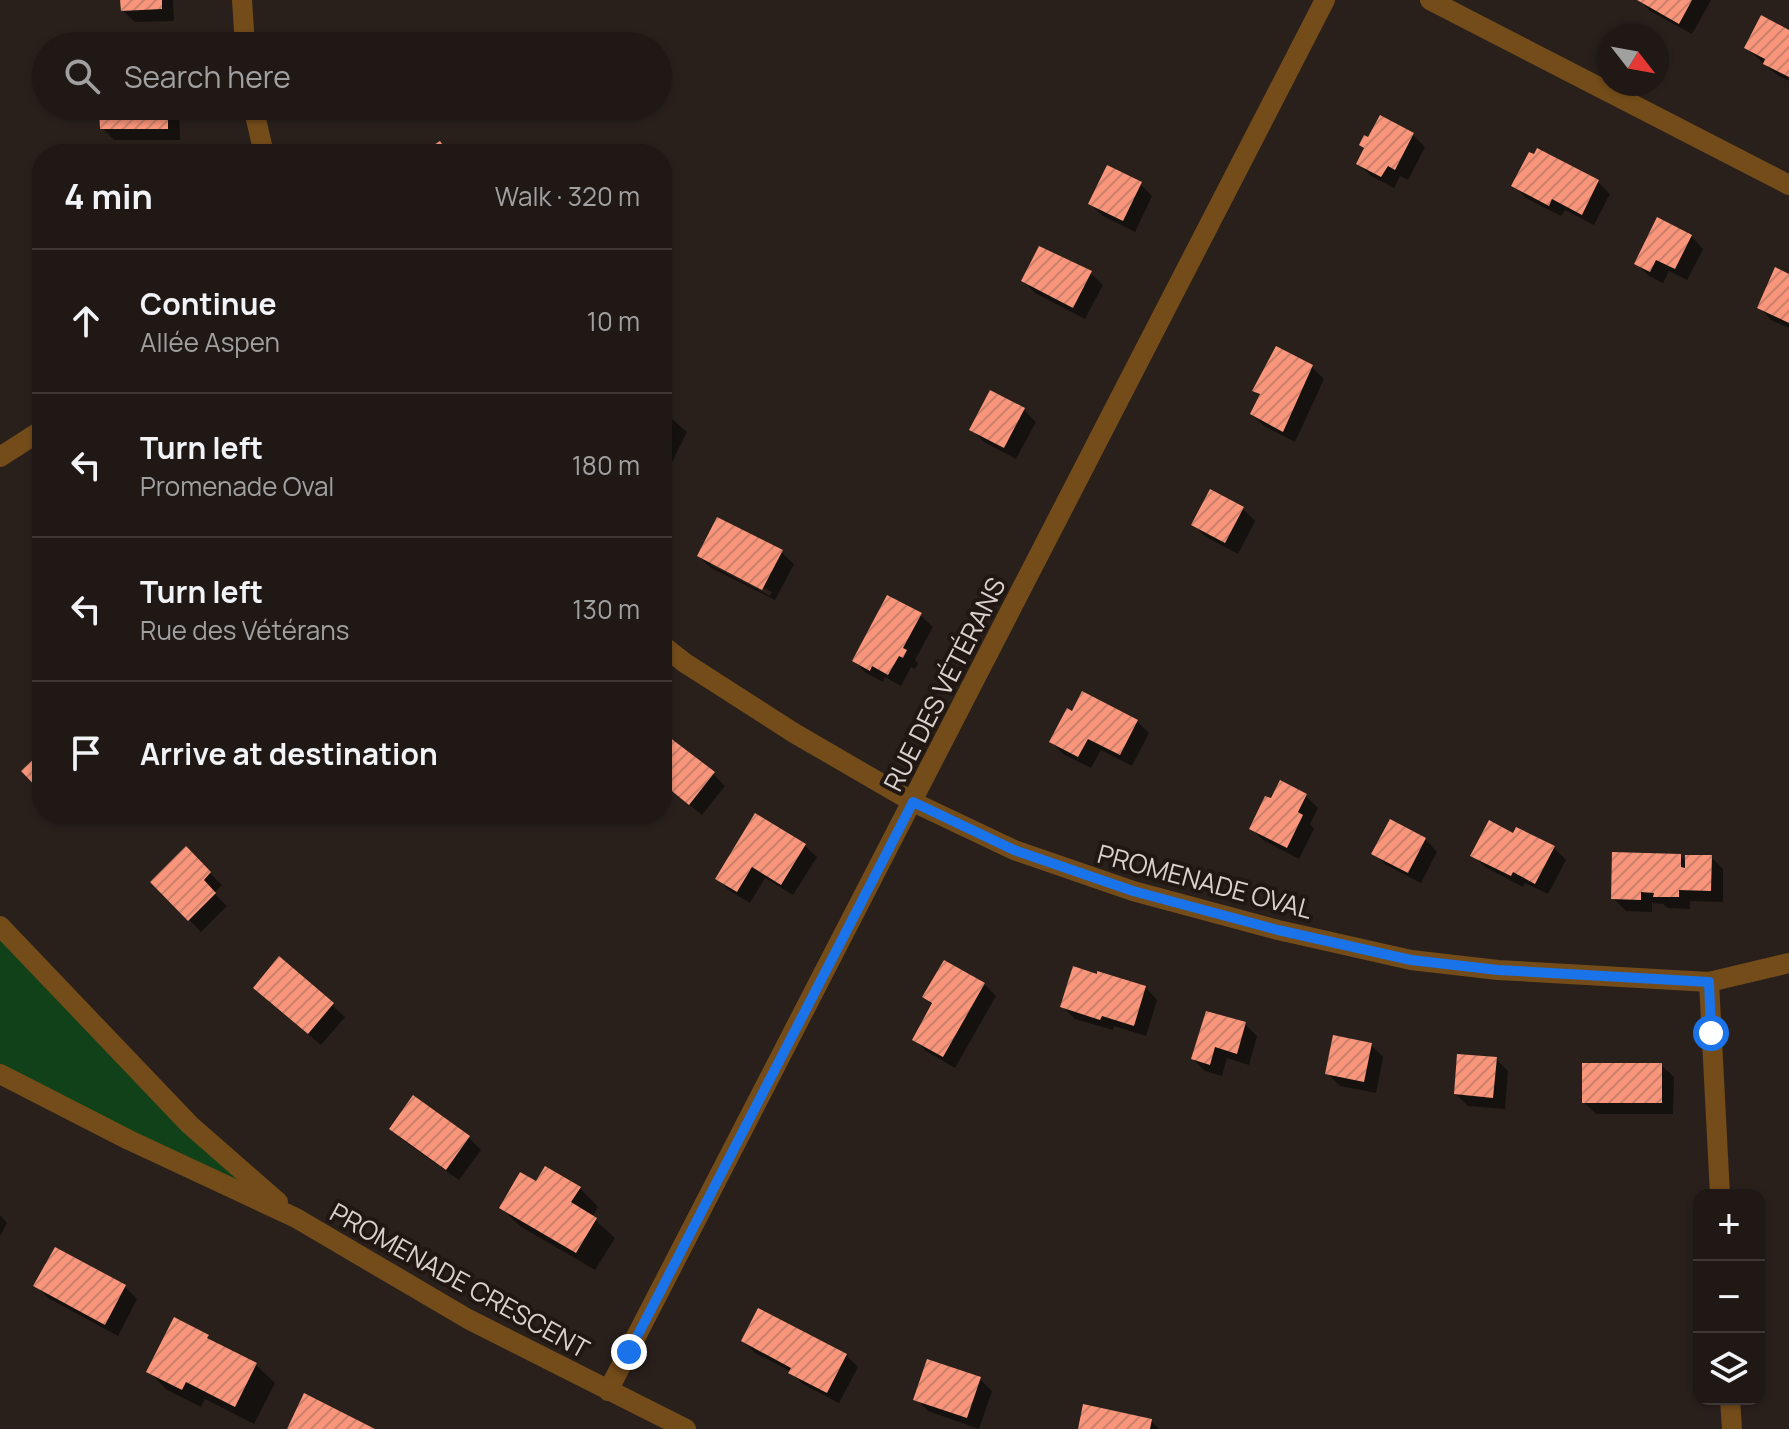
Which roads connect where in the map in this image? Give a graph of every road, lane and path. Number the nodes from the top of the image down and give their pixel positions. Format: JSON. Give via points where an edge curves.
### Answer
{"nodes":[{"id":1,"x":242,"y":0,"type":"edge"},
{"id":2,"x":1325,"y":0,"type":"edge"},
{"id":3,"x":1430,"y":0,"type":"edge"},
{"id":4,"x":244,"y":32,"type":"edge"},
{"id":5,"x":256,"y":120,"type":"edge"},
{"id":6,"x":262,"y":144,"type":"edge"},
{"id":7,"x":1789,"y":185,"type":"edge"},
{"id":8,"x":32,"y":436,"type":"edge"},
{"id":9,"x":0,"y":457,"type":"edge"},
{"id":10,"x":672,"y":653,"type":"edge"},
{"id":11,"x":913,"y":802,"type":"junction"},
{"id":12,"x":0,"y":926,"type":"edge"},
{"id":13,"x":1789,"y":963,"type":"edge"},
{"id":14,"x":1709,"y":982,"type":"junction"},
{"id":15,"x":0,"y":1074,"type":"edge"},
{"id":16,"x":1720,"y":1189,"type":"edge"},
{"id":17,"x":296,"y":1218,"type":"junction"},
{"id":18,"x":608,"y":1391,"type":"junction"},
{"id":19,"x":1730,"y":1405,"type":"edge"},
{"id":20,"x":686,"y":1429,"type":"edge"},
{"id":21,"x":1732,"y":1429,"type":"edge"}],
"edges":[{"from":1,"to":4,"type":"street"},
{"from":2,"to":11,"type":"street","name":"RUE DES VÉTÉRANS"},
{"from":3,"to":7,"type":"street"},
{"from":5,"to":6,"type":"street"},
{"from":8,"to":9,"type":"street"},
{"from":10,"to":11,"type":"street","name":"PROMENADE OVAL"},
{"from":11,"to":14,"type":"street","name":"PROMENADE OVAL","via":[[1014,850],[1133,891],[1278,930],[1411,960]]},
{"from":11,"to":18,"type":"street","name":"RUE DES VÉTÉRANS"},
{"from":12,"to":17,"type":"street","name":"PROMENADE CRESCENT","via":[[190,1125]]},
{"from":13,"to":14,"type":"street","name":"PROMENADE OVAL"},
{"from":14,"to":16,"type":"street"},
{"from":15,"to":17,"type":"street","name":"PROMENADE CRESCENT"},
{"from":17,"to":18,"type":"street","name":"PROMENADE CRESCENT","via":[[468,1319]]},
{"from":18,"to":20,"type":"street","name":"PROMENADE CRESCENT"},
{"from":19,"to":21,"type":"street"}]}
